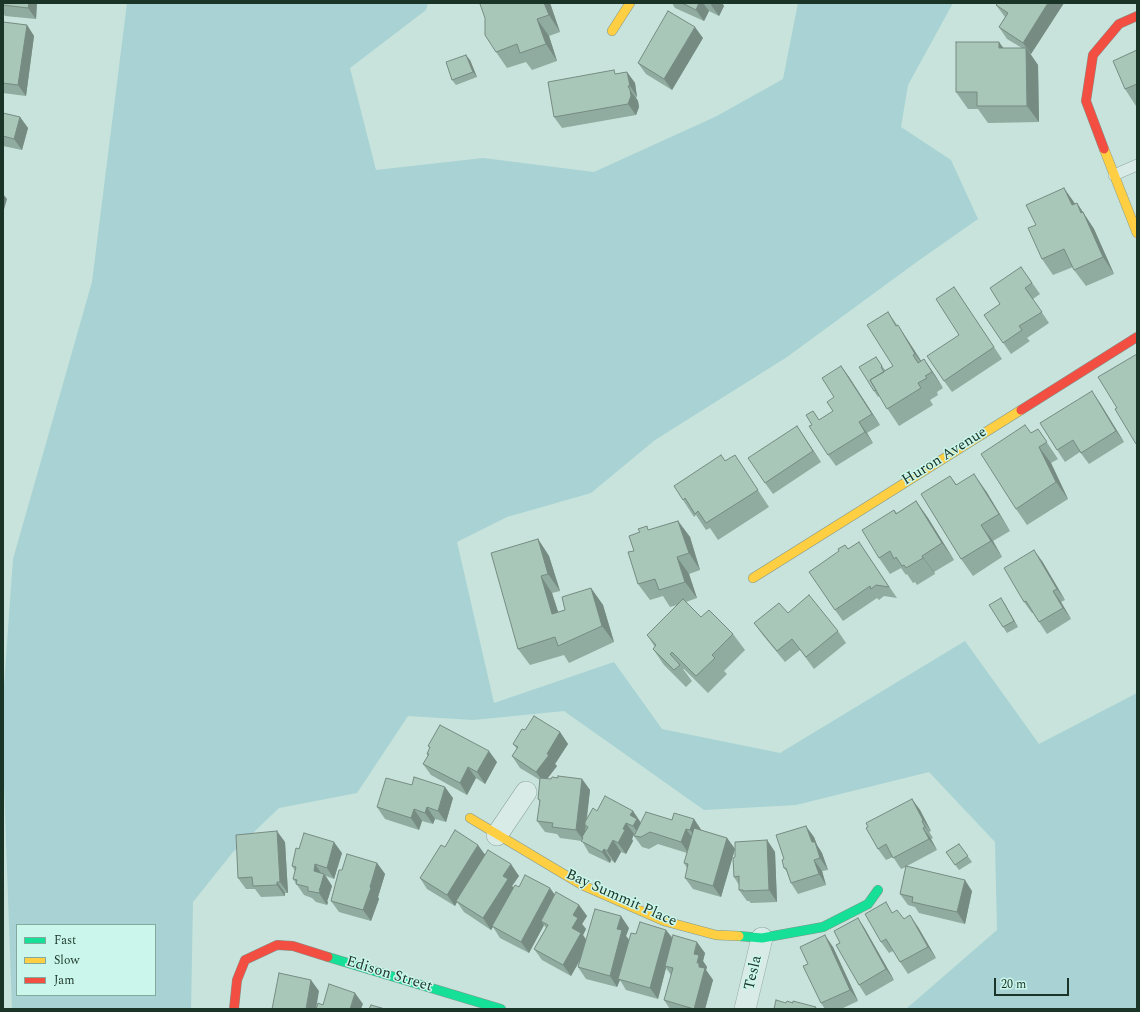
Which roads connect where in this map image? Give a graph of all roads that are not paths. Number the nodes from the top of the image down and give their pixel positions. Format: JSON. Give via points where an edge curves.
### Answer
{"nodes":[{"id":1,"x":630,"y":3,"type":"edge"},
{"id":2,"x":1137,"y":16,"type":"edge"},
{"id":3,"x":612,"y":31,"type":"dead end"},
{"id":4,"x":1137,"y":165,"type":"edge"},
{"id":5,"x":1114,"y":175,"type":"junction"},
{"id":6,"x":1137,"y":233,"type":"edge"},
{"id":7,"x":1137,"y":337,"type":"edge"},
{"id":8,"x":753,"y":578,"type":"dead end"},
{"id":9,"x":526,"y":792,"type":"dead end"},
{"id":10,"x":470,"y":818,"type":"dead end"},
{"id":11,"x":497,"y":835,"type":"junction"},
{"id":12,"x":878,"y":890,"type":"dead end"},
{"id":13,"x":762,"y":938,"type":"junction"},
{"id":14,"x":234,"y":1009,"type":"edge"},
{"id":15,"x":501,"y":1009,"type":"edge"},
{"id":16,"x":745,"y":1009,"type":"edge"}],
"edges":[{"from":1,"to":3,"type":"street"},
{"from":2,"to":5,"type":"street","via":[[1119,24],[1093,55],[1086,101]]},
{"from":4,"to":5,"type":"lane"},
{"from":5,"to":6,"type":"street"},
{"from":7,"to":8,"type":"street","name":"Huron Avenue"},
{"from":9,"to":11,"type":"street"},
{"from":10,"to":11,"type":"street","name":"Bay Summit Place"},
{"from":11,"to":13,"type":"street","name":"Bay Summit Place","via":[[582,885],[664,921],[716,935]]},
{"from":12,"to":13,"type":"street","name":"Bay Summit Place","via":[[868,904],[823,927]]},
{"from":13,"to":16,"type":"street","name":"Tesla"},
{"from":14,"to":15,"type":"street","name":"Edison Street","via":[[237,980],[245,960],[277,945],[293,946]]}]}
